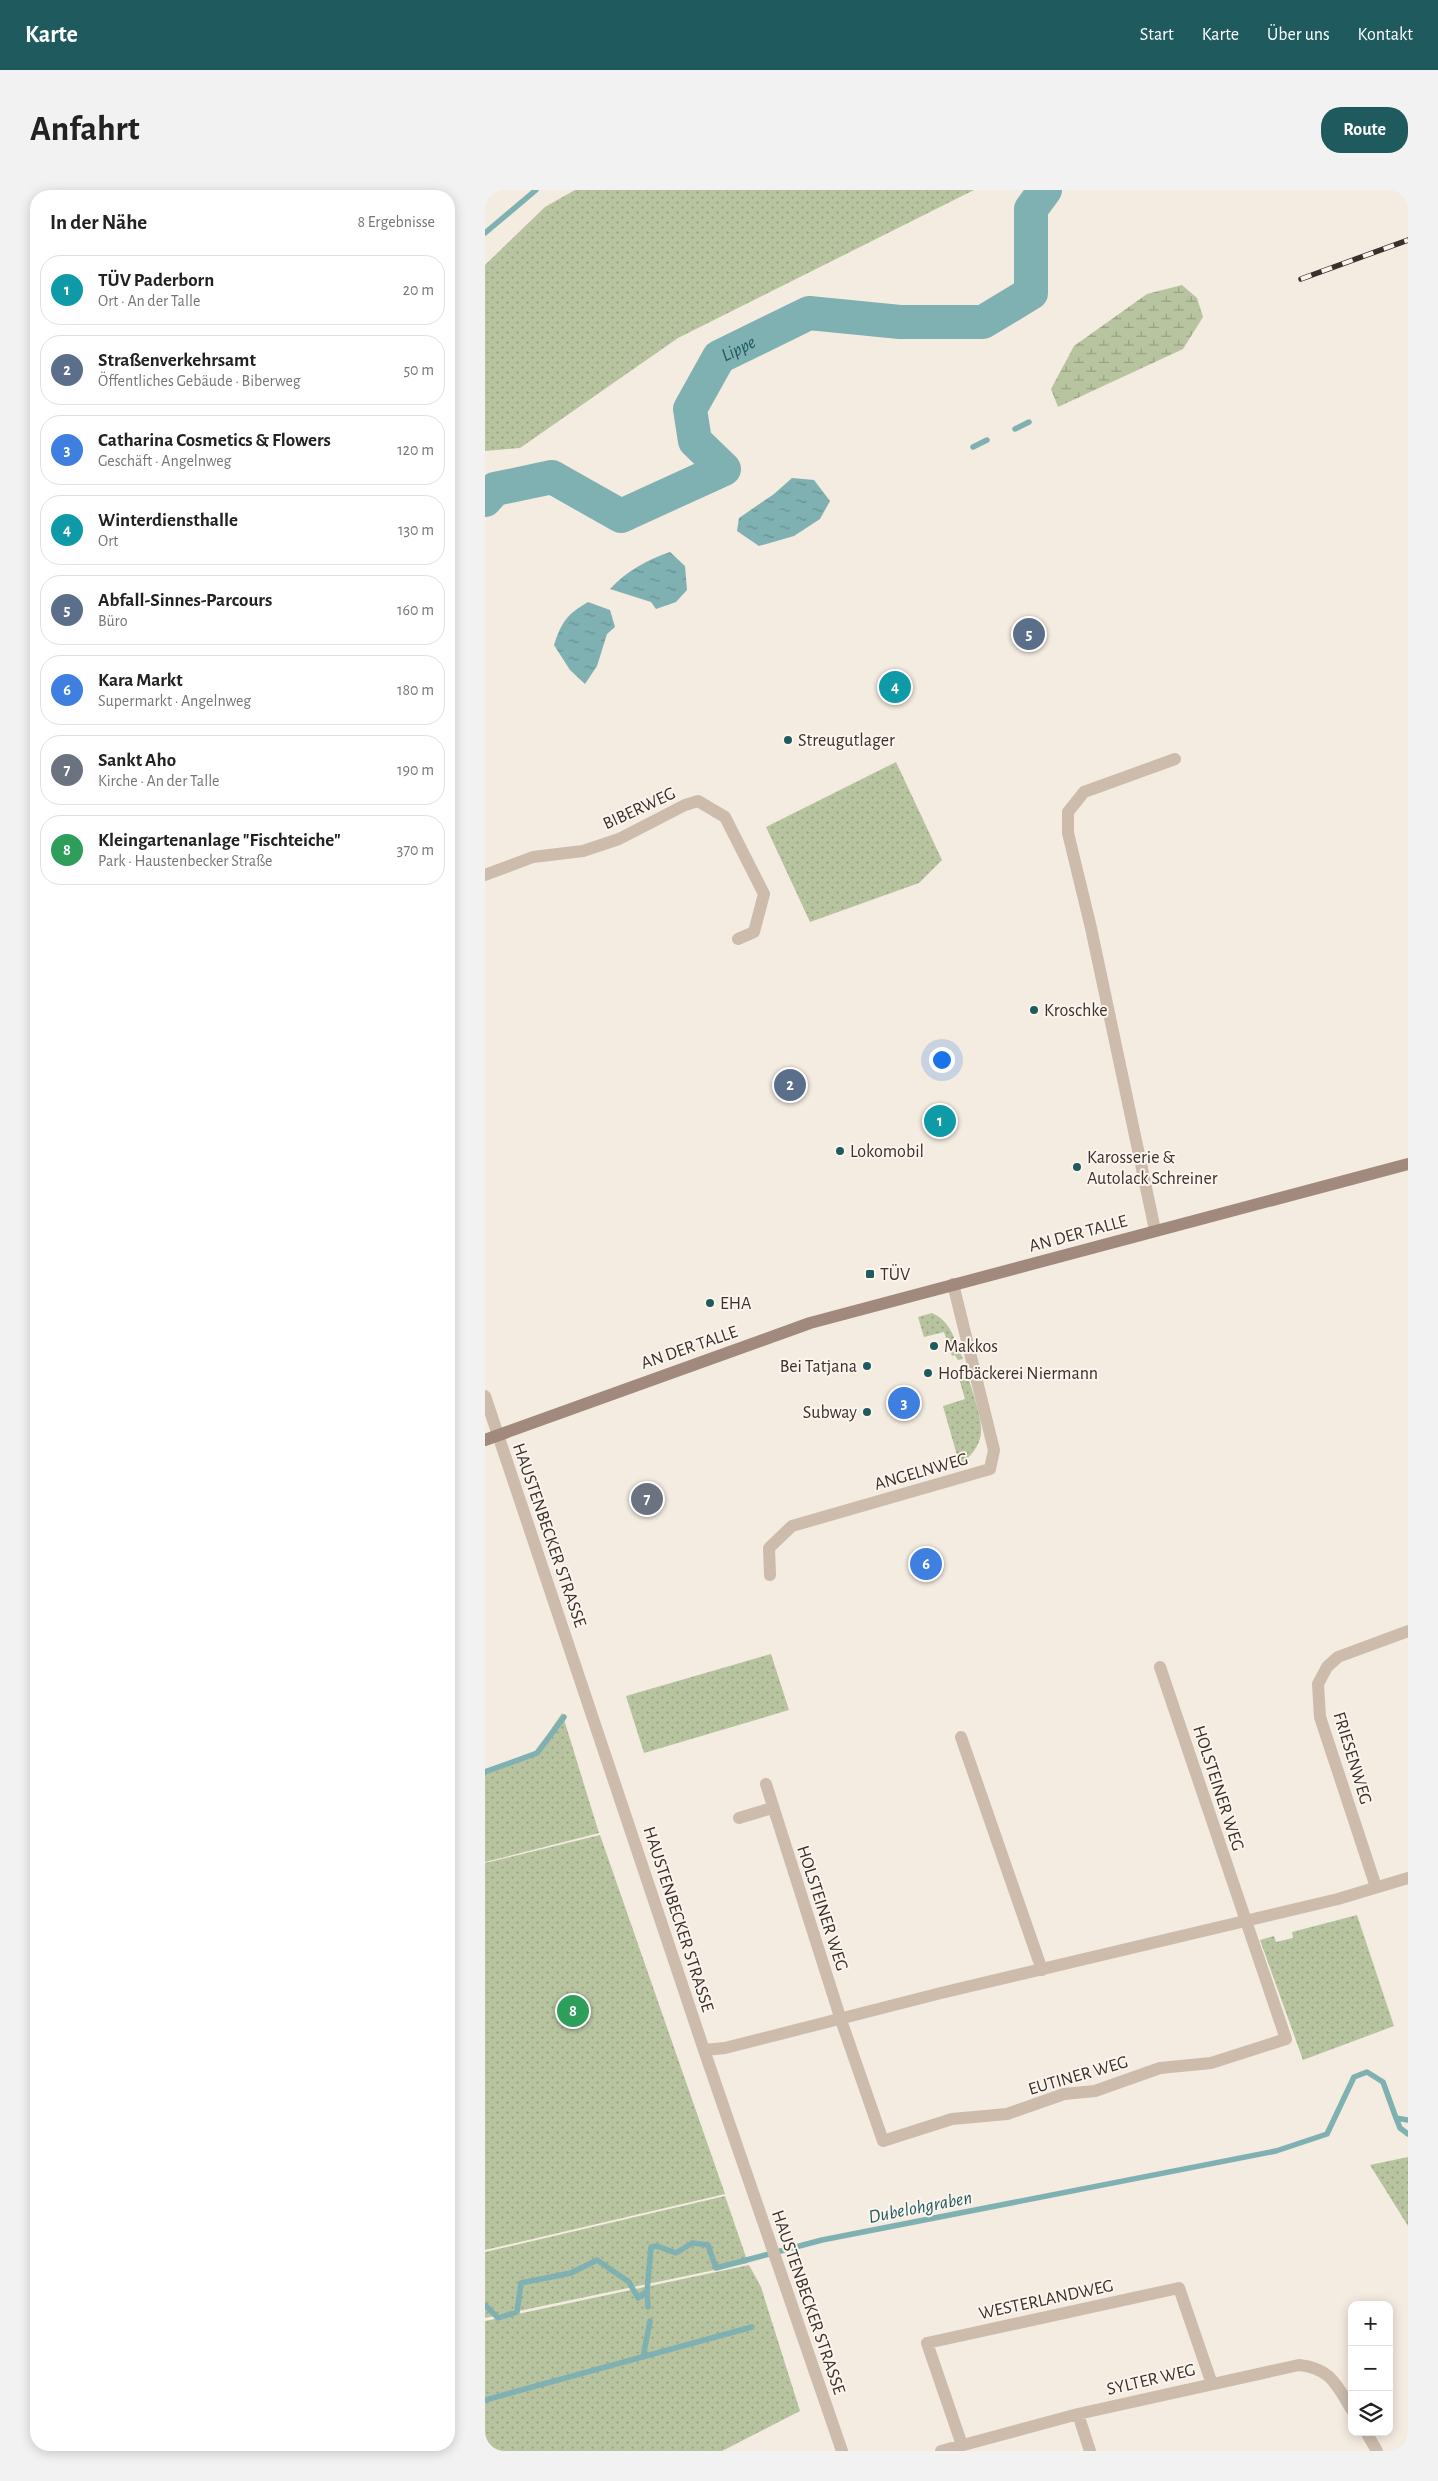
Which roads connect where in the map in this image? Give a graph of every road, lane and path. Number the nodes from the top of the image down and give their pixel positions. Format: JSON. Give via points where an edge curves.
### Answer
{"nodes":[{"id":1,"x":1175,"y":759,"type":"dead end"},
{"id":2,"x":485,"y":874,"type":"edge"},
{"id":3,"x":738,"y":939,"type":"dead end"},
{"id":4,"x":1408,"y":1164,"type":"edge"},
{"id":5,"x":1155,"y":1230,"type":"junction"},
{"id":6,"x":953,"y":1284,"type":"junction"},
{"id":7,"x":485,"y":1396,"type":"edge"},
{"id":8,"x":498,"y":1435,"type":"junction"},
{"id":9,"x":485,"y":1440,"type":"edge"},
{"id":10,"x":770,"y":1575,"type":"dead end"},
{"id":11,"x":1408,"y":1631,"type":"edge"},
{"id":12,"x":1160,"y":1667,"type":"dead end"},
{"id":13,"x":961,"y":1736,"type":"dead end"},
{"id":14,"x":766,"y":1784,"type":"dead end"},
{"id":15,"x":772,"y":1808,"type":"junction"},
{"id":16,"x":739,"y":1818,"type":"dead end"},
{"id":17,"x":1408,"y":1878,"type":"edge"},
{"id":18,"x":1376,"y":1887,"type":"junction"},
{"id":19,"x":1245,"y":1920,"type":"junction"},
{"id":20,"x":1042,"y":1970,"type":"junction"},
{"id":21,"x":841,"y":2020,"type":"junction"},
{"id":22,"x":704,"y":2050,"type":"junction"},
{"id":23,"x":1212,"y":2384,"type":"junction"},
{"id":24,"x":1348,"y":2404,"type":"edge"},
{"id":25,"x":1078,"y":2414,"type":"junction"},
{"id":26,"x":1368,"y":2436,"type":"edge"},
{"id":27,"x":962,"y":2445,"type":"junction"},
{"id":28,"x":842,"y":2451,"type":"edge"},
{"id":29,"x":941,"y":2451,"type":"edge"},
{"id":30,"x":1090,"y":2451,"type":"edge"},
{"id":31,"x":1377,"y":2451,"type":"edge"}],
"edges":[{"from":1,"to":5,"type":"street","name":"AN DER TALLE","via":[[1084,792],[1068,812],[1068,833]]},
{"from":2,"to":3,"type":"street","name":"BIBERWEG","via":[[533,857],[583,851],[619,839],[698,801],[725,817],[764,894],[754,932]]},
{"from":4,"to":5,"type":"street","name":"AN DER TALLE"},
{"from":5,"to":6,"type":"street","name":"AN DER TALLE"},
{"from":6,"to":8,"type":"street","name":"AN DER TALLE","via":[[810,1323]]},
{"from":6,"to":10,"type":"street","name":"ANGELNWEG","via":[[994,1450],[990,1469],[793,1526],[769,1548]]},
{"from":7,"to":8,"type":"street","name":"HAUSTENBECKER STRASSE"},
{"from":8,"to":9,"type":"street","name":"AN DER TALLE"},
{"from":8,"to":22,"type":"street","name":"HAUSTENBECKER STRASSE"},
{"from":11,"to":18,"type":"street","name":"FRIESENWEG","via":[[1339,1657],[1327,1667],[1318,1684],[1320,1717]]},
{"from":12,"to":19,"type":"street","name":"HOLSTEINER WEG"},
{"from":13,"to":20,"type":"street"},
{"from":14,"to":15,"type":"street","name":"HOLSTEINER WEG"},
{"from":15,"to":16,"type":"street"},
{"from":15,"to":21,"type":"street","name":"HOLSTEINER WEG"},
{"from":17,"to":18,"type":"street"},
{"from":18,"to":19,"type":"street"},
{"from":19,"to":20,"type":"street"},
{"from":19,"to":21,"type":"street","name":"EUTINER WEG","via":[[1286,2039],[1211,2063],[1160,2068],[1095,2091],[1064,2094],[1007,2114],[952,2119],[883,2141]]},
{"from":20,"to":21,"type":"street","via":[[941,1992]]},
{"from":21,"to":22,"type":"street","via":[[725,2048]]},
{"from":22,"to":28,"type":"street","name":"HAUSTENBECKER STRASSE"},
{"from":23,"to":24,"type":"street","name":"SYLTER WEG","via":[[1299,2365],[1311,2366],[1330,2376]]},
{"from":23,"to":25,"type":"street","name":"SYLTER WEG"},
{"from":23,"to":27,"type":"street","name":"WESTERLANDWEG","via":[[1179,2288],[927,2343]]},
{"from":25,"to":27,"type":"street","name":"SYLTER WEG"},
{"from":25,"to":30,"type":"street"},
{"from":26,"to":31,"type":"street"},
{"from":27,"to":29,"type":"street","name":"SYLTER WEG"}]}
